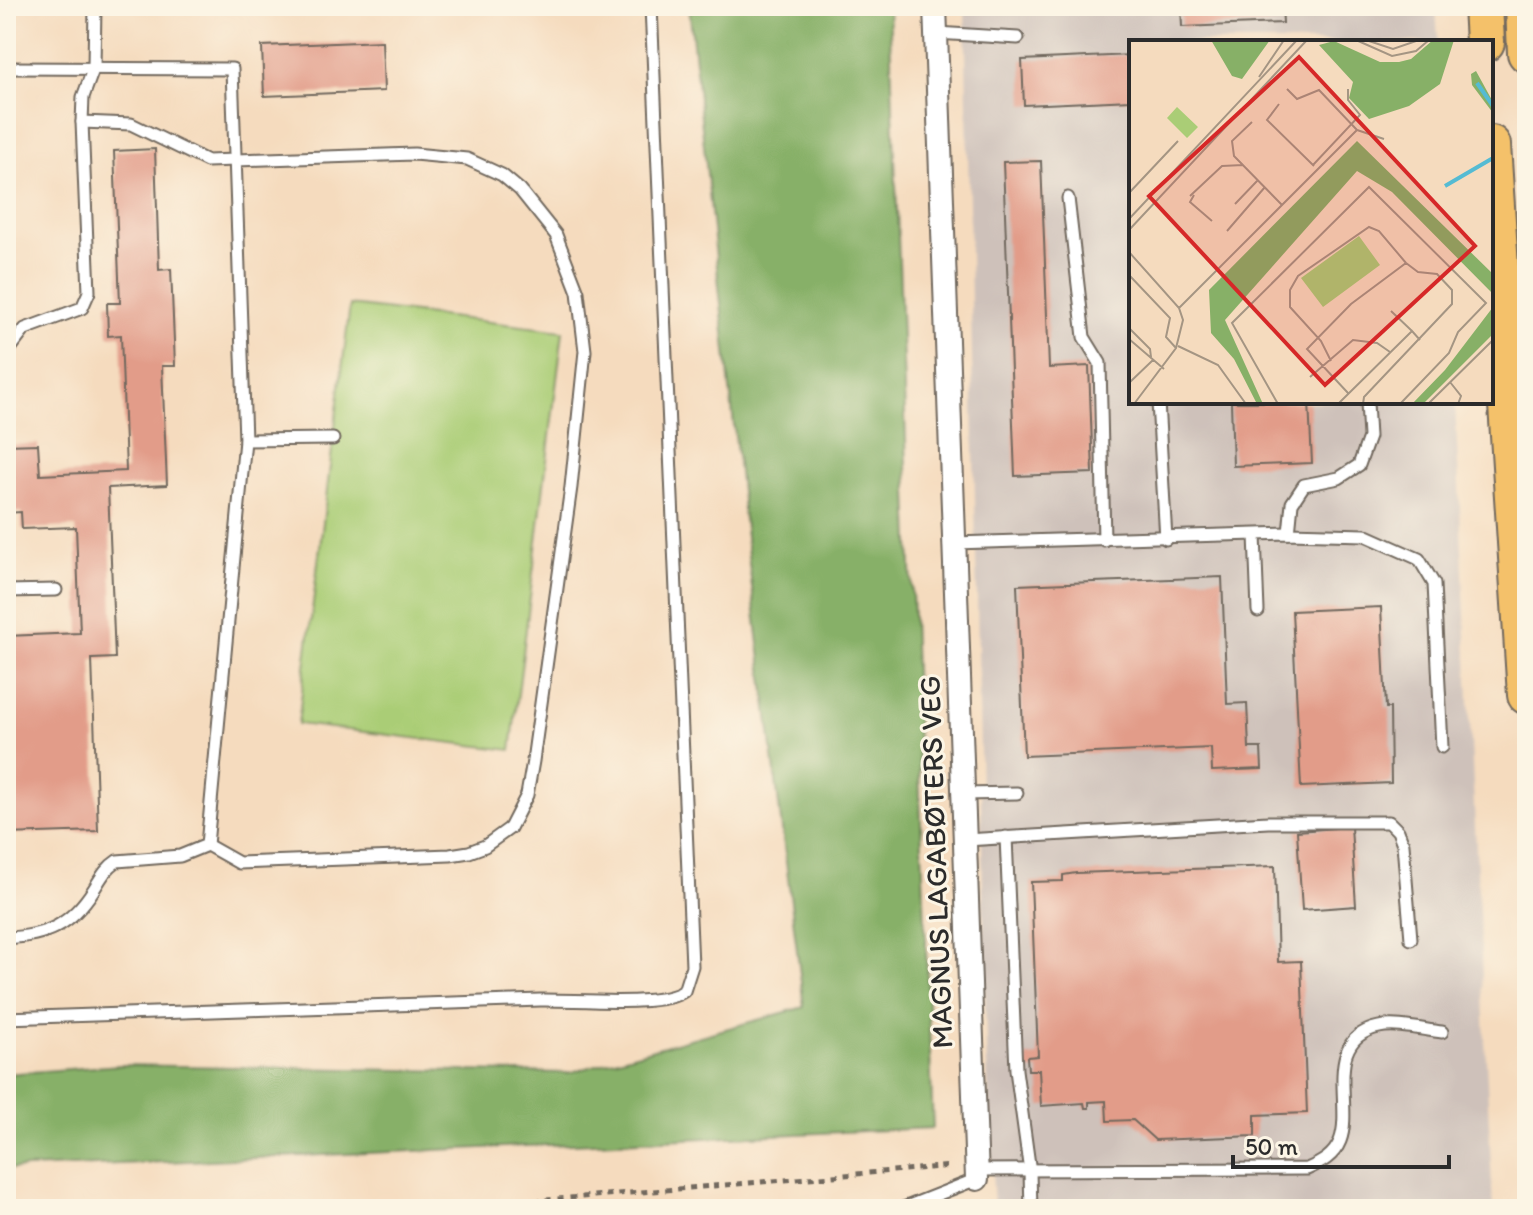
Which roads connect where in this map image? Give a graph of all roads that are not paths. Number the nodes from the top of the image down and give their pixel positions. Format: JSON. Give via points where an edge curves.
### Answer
{"nodes":[{"id":1,"x":95,"y":6,"type":"edge"},
{"id":2,"x":651,"y":6,"type":"edge"},
{"id":3,"x":935,"y":6,"type":"edge"},
{"id":4,"x":1483,"y":6,"type":"edge"},
{"id":5,"x":1525,"y":6,"type":"edge"},
{"id":6,"x":936,"y":33,"type":"junction"},
{"id":7,"x":1018,"y":38,"type":"dead end"},
{"id":8,"x":1485,"y":40,"type":"edge"},
{"id":9,"x":1527,"y":53,"type":"edge"},
{"id":10,"x":94,"y":67,"type":"junction"},
{"id":11,"x":6,"y":68,"type":"edge"},
{"id":12,"x":82,"y":122,"type":"junction"},
{"id":13,"x":233,"y":162,"type":"junction"},
{"id":14,"x":1493,"y":176,"type":"edge"},
{"id":15,"x":1068,"y":198,"type":"dead end"},
{"id":16,"x":6,"y":354,"type":"edge"},
{"id":17,"x":1158,"y":404,"type":"edge"},
{"id":18,"x":1367,"y":404,"type":"edge"},
{"id":19,"x":333,"y":439,"type":"dead end"},
{"id":20,"x":245,"y":440,"type":"junction"},
{"id":21,"x":1289,"y":533,"type":"junction"},
{"id":22,"x":1255,"y":535,"type":"junction"},
{"id":23,"x":1166,"y":539,"type":"junction"},
{"id":24,"x":1104,"y":540,"type":"junction"},
{"id":25,"x":955,"y":543,"type":"junction"},
{"id":26,"x":56,"y":590,"type":"dead end"},
{"id":27,"x":6,"y":591,"type":"edge"},
{"id":28,"x":1258,"y":611,"type":"dead end"},
{"id":29,"x":1527,"y":695,"type":"edge"},
{"id":30,"x":1442,"y":747,"type":"dead end"},
{"id":31,"x":1017,"y":793,"type":"dead end"},
{"id":32,"x":963,"y":794,"type":"junction"},
{"id":33,"x":1006,"y":837,"type":"junction"},
{"id":34,"x":966,"y":840,"type":"junction"},
{"id":35,"x":207,"y":845,"type":"junction"},
{"id":36,"x":6,"y":938,"type":"edge"},
{"id":37,"x":1411,"y":939,"type":"dead end"},
{"id":38,"x":6,"y":1018,"type":"edge"},
{"id":39,"x":1442,"y":1032,"type":"dead end"},
{"id":40,"x":1030,"y":1172,"type":"junction"},
{"id":41,"x":977,"y":1174,"type":"junction"},
{"id":42,"x":901,"y":1209,"type":"edge"},
{"id":43,"x":1031,"y":1209,"type":"edge"}],
"edges":[{"from":1,"to":10,"type":"lane"},
{"from":2,"to":38,"type":"lane","via":[[692,966],[684,991],[646,1003],[553,1000]]},
{"from":3,"to":6,"type":"street","name":"MAGNUS LAGABØTERS VEG"},
{"from":4,"to":8,"type":"highway"},
{"from":5,"to":9,"type":"highway"},
{"from":6,"to":7,"type":"lane"},
{"from":6,"to":25,"type":"street","name":"MAGNUS LAGABØTERS VEG"},
{"from":10,"to":11,"type":"lane"},
{"from":10,"to":12,"type":"lane","via":[[83,97]]},
{"from":10,"to":13,"type":"lane","via":[[232,69]]},
{"from":12,"to":13,"type":"lane","via":[[131,124],[207,161]]},
{"from":12,"to":16,"type":"lane","via":[[89,292],[85,304],[71,314],[25,329]]},
{"from":13,"to":20,"type":"lane"},
{"from":13,"to":35,"type":"lane","via":[[414,154],[483,164],[520,190],[556,235],[578,292],[585,351],[533,761],[527,795],[510,828],[485,846],[450,855],[239,863]]},
{"from":14,"to":29,"type":"highway"},
{"from":15,"to":24,"type":"lane","via":[[1084,337],[1100,363]]},
{"from":17,"to":23,"type":"lane"},
{"from":18,"to":21,"type":"lane","via":[[1369,437],[1359,465],[1339,478],[1304,485],[1292,503]]},
{"from":19,"to":20,"type":"lane"},
{"from":20,"to":35,"type":"lane"},
{"from":21,"to":22,"type":"lane"},
{"from":21,"to":30,"type":"lane","via":[[1365,535],[1419,559],[1434,584]]},
{"from":22,"to":23,"type":"lane"},
{"from":22,"to":28,"type":"lane"},
{"from":23,"to":24,"type":"lane"},
{"from":24,"to":25,"type":"lane"},
{"from":25,"to":32,"type":"street","name":"MAGNUS LAGABØTERS VEG"},
{"from":26,"to":27,"type":"lane"},
{"from":31,"to":32,"type":"lane"},
{"from":32,"to":34,"type":"street","name":"MAGNUS LAGABØTERS VEG"},
{"from":33,"to":34,"type":"lane"},
{"from":33,"to":37,"type":"lane","via":[[1268,822],[1389,822],[1403,844]]},
{"from":33,"to":40,"type":"lane","via":[[1016,1070]]},
{"from":34,"to":41,"type":"street","name":"MAGNUS LAGABØTERS VEG"},
{"from":35,"to":36,"type":"lane","via":[[180,856],[117,861],[108,866],[82,909],[62,926]]},
{"from":39,"to":40,"type":"lane","via":[[1378,1027],[1356,1039],[1344,1053],[1340,1140],[1327,1159],[1307,1169]]},
{"from":40,"to":41,"type":"lane"},
{"from":40,"to":43,"type":"lane"},
{"from":41,"to":42,"type":"lane"}]}
